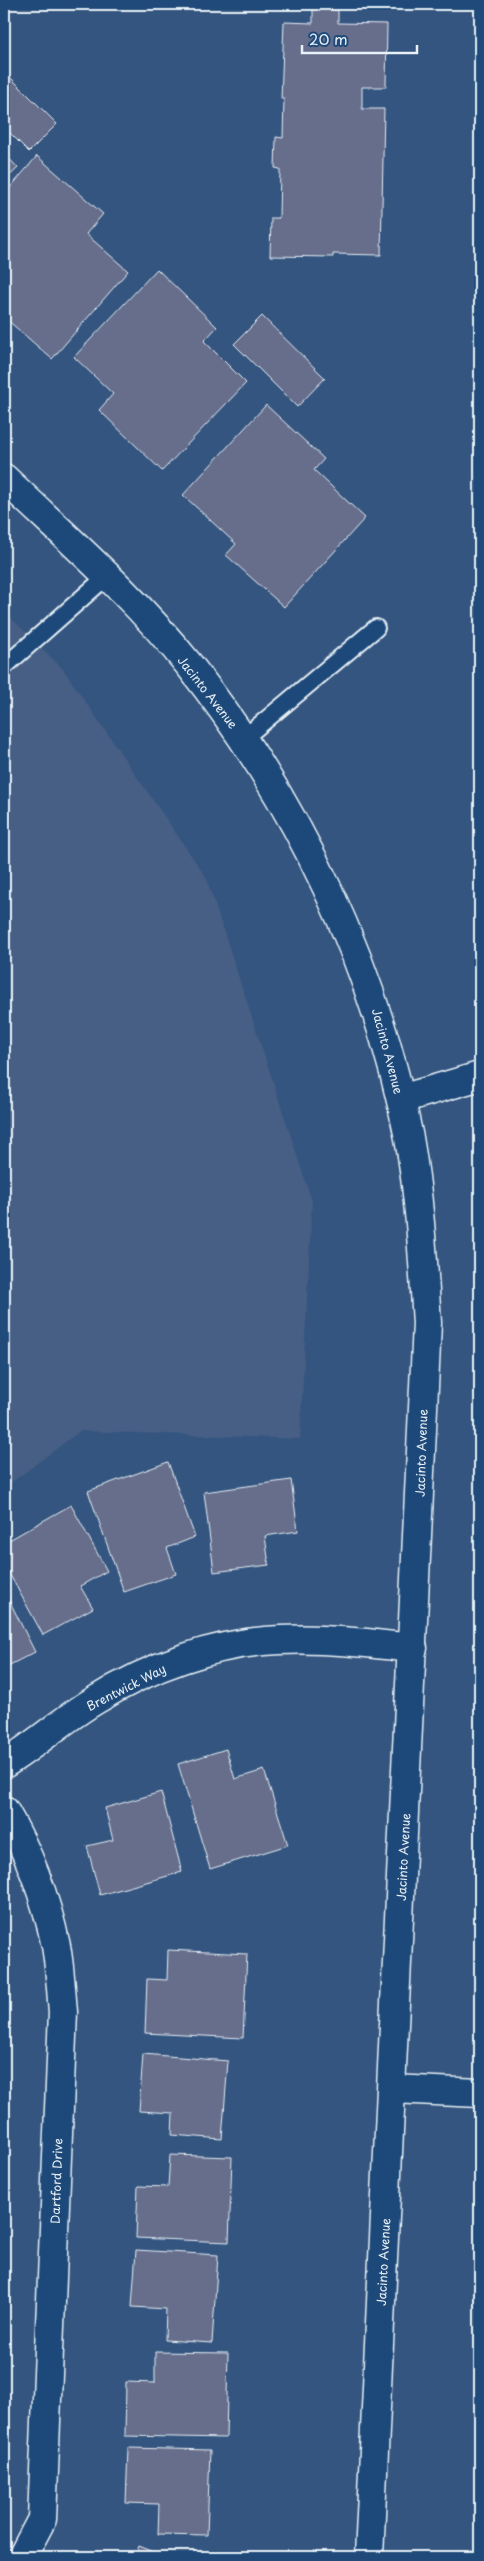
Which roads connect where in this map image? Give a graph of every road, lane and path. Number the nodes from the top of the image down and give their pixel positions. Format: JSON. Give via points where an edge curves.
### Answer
{"nodes":[{"id":1,"x":4,"y":478,"type":"edge"},
{"id":2,"x":107,"y":576,"type":"junction"},
{"id":3,"x":376,"y":628,"type":"dead end"},
{"id":4,"x":4,"y":667,"type":"edge"},
{"id":5,"x":244,"y":738,"type":"junction"},
{"id":6,"x":480,"y":1076,"type":"edge"},
{"id":7,"x":401,"y":1099,"type":"junction"},
{"id":8,"x":413,"y":1648,"type":"junction"},
{"id":9,"x":4,"y":1764,"type":"edge"},
{"id":10,"x":4,"y":1810,"type":"edge"},
{"id":11,"x":392,"y":2089,"type":"junction"},
{"id":12,"x":480,"y":2093,"type":"edge"},
{"id":13,"x":22,"y":2557,"type":"edge"},
{"id":14,"x":368,"y":2557,"type":"edge"}],
"edges":[{"from":1,"to":2,"type":"street","name":"Jacinto Avenue"},
{"from":2,"to":4,"type":"lane"},
{"from":2,"to":5,"type":"street","name":"Jacinto Avenue","via":[[189,665]]},
{"from":3,"to":5,"type":"lane"},
{"from":5,"to":7,"type":"street","name":"Jacinto Avenue","via":[[292,815],[333,898],[373,999]]},
{"from":6,"to":7,"type":"street"},
{"from":7,"to":8,"type":"street","name":"Jacinto Avenue","via":[[422,1232],[426,1323]]},
{"from":8,"to":9,"type":"street","name":"Brentwick Way","via":[[338,1640],[278,1640],[223,1648],[162,1666],[94,1701]]},
{"from":8,"to":11,"type":"street","name":"Jacinto Avenue"},
{"from":10,"to":13,"type":"street","name":"Dartford Drive","via":[[17,1832],[42,1892],[56,1948],[63,2012],[42,2519]]},
{"from":11,"to":12,"type":"street"},
{"from":11,"to":14,"type":"street","name":"Jacinto Avenue"}]}
